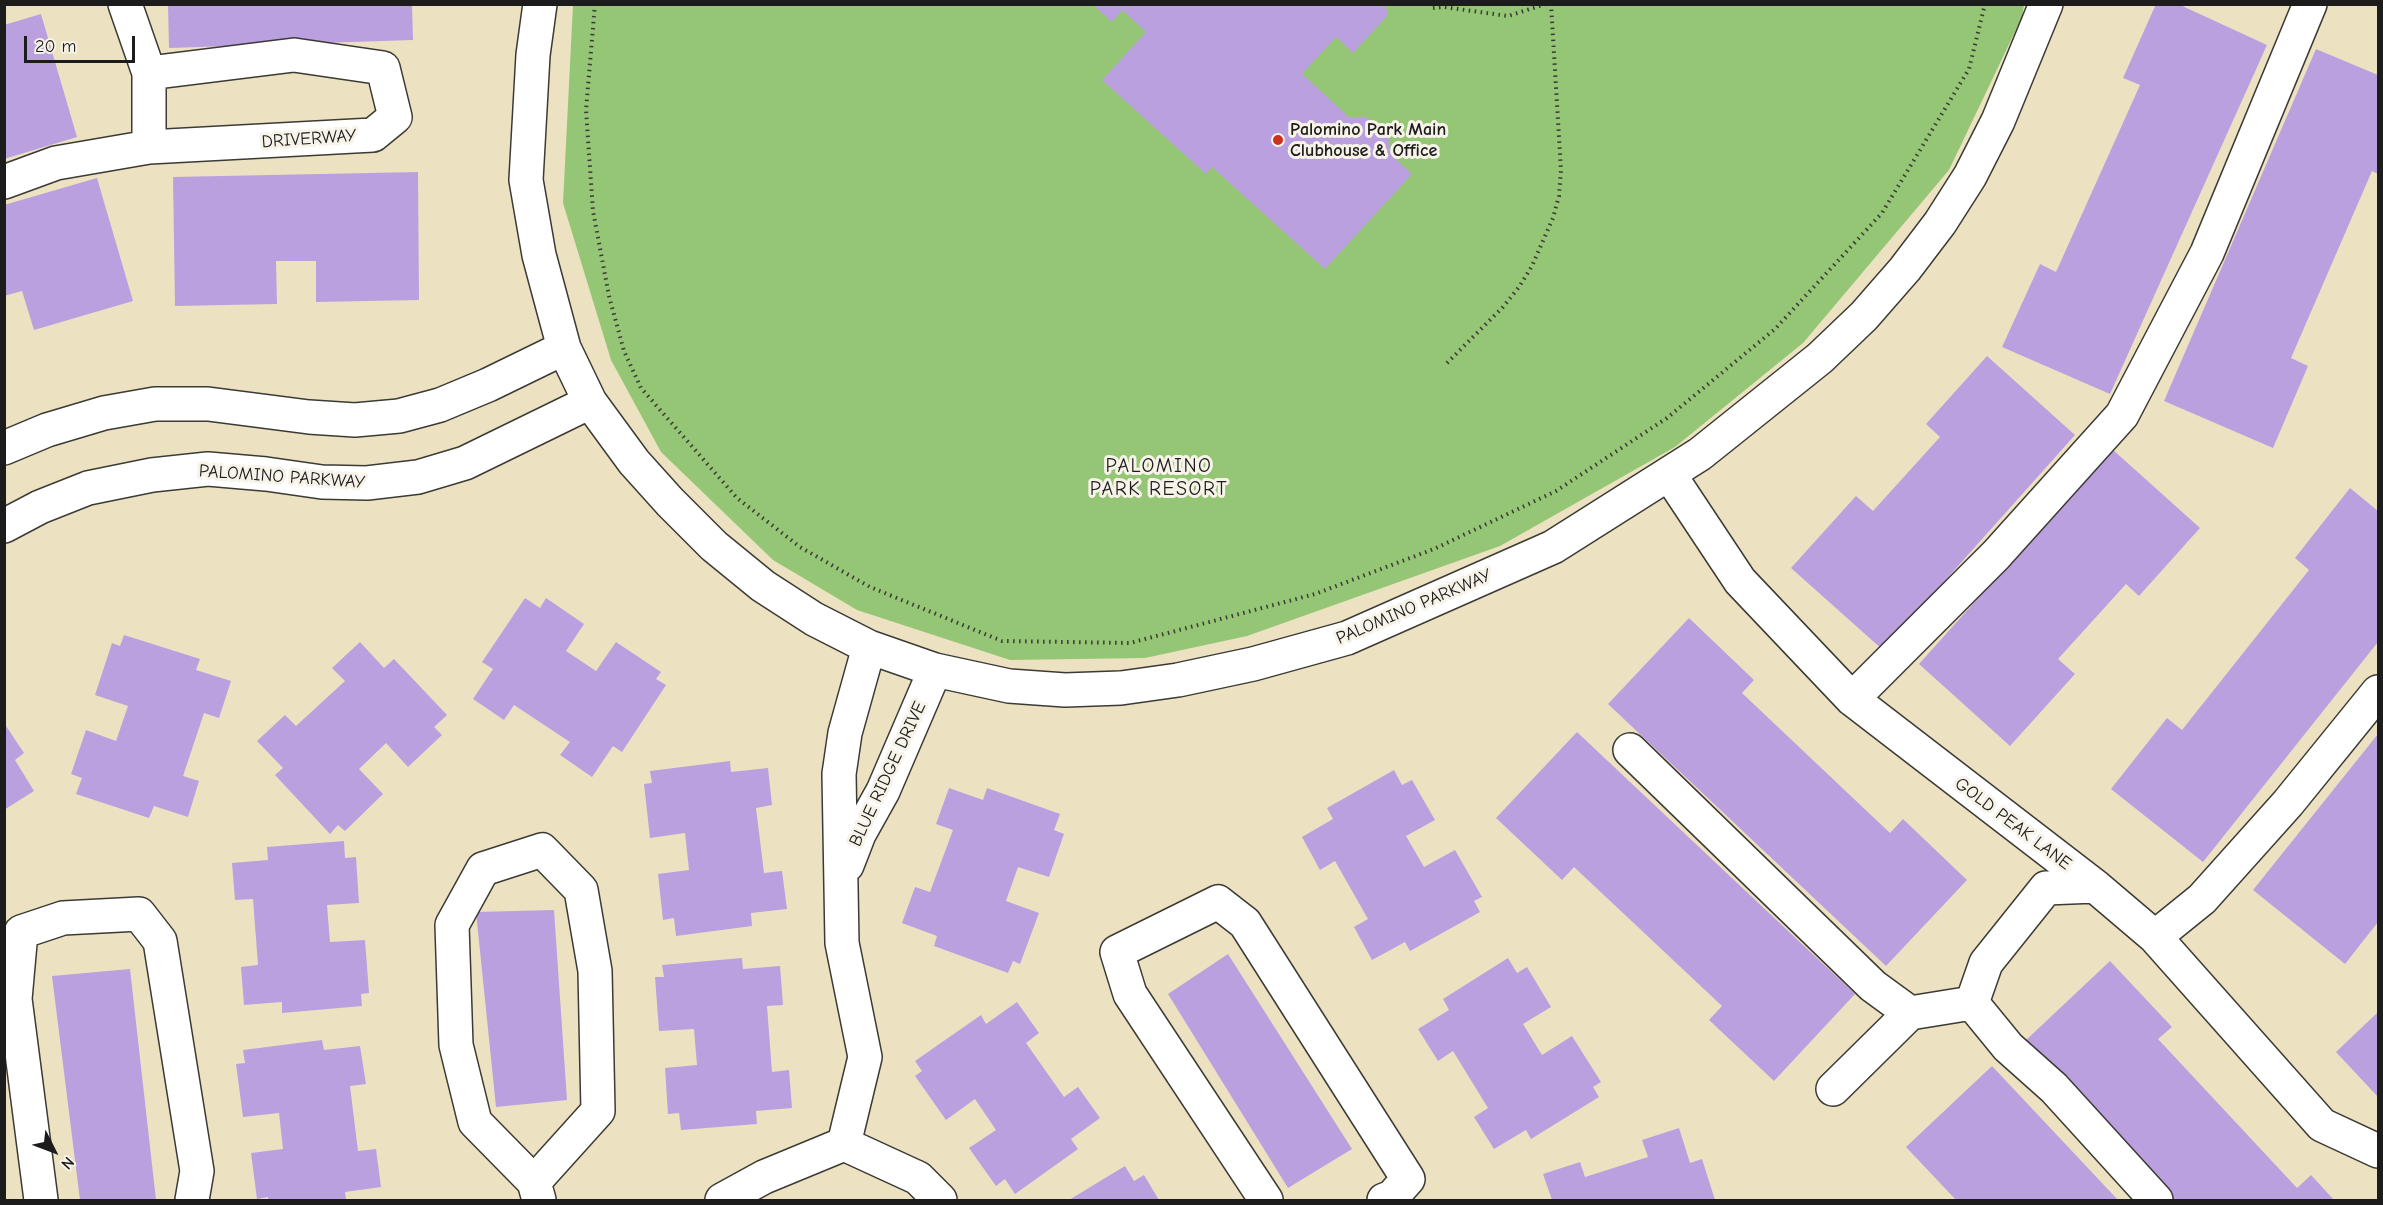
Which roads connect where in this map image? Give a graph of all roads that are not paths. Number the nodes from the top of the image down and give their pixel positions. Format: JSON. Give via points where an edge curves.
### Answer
{"nodes":[{"id":1,"x":125,"y":4,"type":"edge"},
{"id":2,"x":540,"y":4,"type":"edge"},
{"id":3,"x":2046,"y":4,"type":"edge"},
{"id":4,"x":2310,"y":4,"type":"edge"},
{"id":5,"x":149,"y":73,"type":"junction"},
{"id":6,"x":149,"y":147,"type":"junction"},
{"id":7,"x":4,"y":182,"type":"edge"},
{"id":8,"x":564,"y":348,"type":"junction"},
{"id":9,"x":590,"y":402,"type":"junction"},
{"id":10,"x":4,"y":448,"type":"edge"},
{"id":11,"x":1669,"y":474,"type":"junction"},
{"id":12,"x":4,"y":526,"type":"edge"},
{"id":13,"x":869,"y":647,"type":"junction"},
{"id":14,"x":935,"y":670,"type":"junction"},
{"id":15,"x":2379,"y":692,"type":"edge"},
{"id":16,"x":1852,"y":699,"type":"junction"},
{"id":17,"x":1630,"y":750,"type":"dead end"},
{"id":18,"x":842,"y":878,"type":"junction"},
{"id":19,"x":2095,"y":886,"type":"junction"},
{"id":20,"x":2155,"y":937,"type":"junction"},
{"id":21,"x":1972,"y":1003,"type":"junction"},
{"id":22,"x":1910,"y":1013,"type":"junction"},
{"id":23,"x":1833,"y":1089,"type":"dead end"},
{"id":24,"x":844,"y":1144,"type":"junction"},
{"id":25,"x":2379,"y":1151,"type":"edge"},
{"id":26,"x":537,"y":1191,"type":"edge"},
{"id":27,"x":41,"y":1200,"type":"edge"},
{"id":28,"x":192,"y":1200,"type":"edge"},
{"id":29,"x":722,"y":1200,"type":"edge"},
{"id":30,"x":940,"y":1200,"type":"edge"},
{"id":31,"x":1266,"y":1200,"type":"edge"},
{"id":32,"x":1384,"y":1200,"type":"edge"},
{"id":33,"x":2156,"y":1200,"type":"edge"}],
"edges":[{"from":1,"to":5,"type":"street"},
{"from":2,"to":8,"type":"street","name":"PALOMINO PARKWAY","via":[[532,66],[526,180],[539,255]]},
{"from":3,"to":11,"type":"street","name":"PALOMINO PARKWAY","via":[[1998,121],[1970,176],[1905,269],[1820,358],[1700,454]]},
{"from":4,"to":16,"type":"street","via":[[2207,253],[2122,415],[1996,555]]},
{"from":5,"to":6,"type":"street"},
{"from":5,"to":6,"type":"street","name":"DRIVERWAY","via":[[294,55],[383,68],[395,117],[373,135]]},
{"from":6,"to":7,"type":"street","via":[[56,163]]},
{"from":8,"to":9,"type":"street","name":"PALOMINO PARKWAY"},
{"from":8,"to":10,"type":"street","via":[[440,405],[399,416],[354,420],[208,404],[155,404],[104,413],[46,430]]},
{"from":9,"to":12,"type":"street","name":"PALOMINO PARKWAY","via":[[465,463],[418,477],[367,483],[322,482],[208,469],[152,475],[88,488]]},
{"from":9,"to":13,"type":"street","name":"PALOMINO PARKWAY","via":[[634,462],[714,546],[763,586],[814,619]]},
{"from":11,"to":14,"type":"street","name":"PALOMINO PARKWAY","via":[[1553,547],[1347,638],[1263,661],[1178,680],[1065,690],[1008,686]]},
{"from":11,"to":16,"type":"street","name":"GOLD PEAK LANE","via":[[1740,581]]},
{"from":13,"to":14,"type":"street","name":"PALOMINO PARKWAY"},
{"from":13,"to":18,"type":"street","name":"BLUE RIDGE DRIVE","via":[[845,733],[839,774]]},
{"from":14,"to":18,"type":"street","name":"BLUE RIDGE DRIVE"},
{"from":15,"to":20,"type":"street","via":[[2210,891]]},
{"from":16,"to":19,"type":"street","name":"GOLD PEAK LANE"},
{"from":17,"to":22,"type":"street","via":[[1873,986]]},
{"from":18,"to":24,"type":"street","name":"BLUE RIDGE DRIVE","via":[[842,943],[865,1057]]},
{"from":19,"to":20,"type":"street","name":"GOLD PEAK LANE"},
{"from":19,"to":21,"type":"street","via":[[2046,888],[1986,963]]},
{"from":20,"to":25,"type":"street","name":"GOLD PEAK LANE","via":[[2322,1125]]},
{"from":21,"to":22,"type":"street"},
{"from":21,"to":33,"type":"street","via":[[2008,1047],[2054,1088]]},
{"from":22,"to":23,"type":"street"},
{"from":24,"to":29,"type":"street","via":[[764,1177]]},
{"from":24,"to":30,"type":"street","via":[[918,1178]]},
{"from":26,"to":26,"type":"street","via":[[475,1122],[456,1045],[452,925],[483,868],[542,850],[582,890],[595,971],[598,1111]]},
{"from":27,"to":28,"type":"street","via":[[15,999],[21,932],[63,918],[140,914],[160,941],[198,1171]]},
{"from":31,"to":32,"type":"street","via":[[1130,994],[1117,952],[1218,902],[1245,923],[1408,1179],[1392,1197]]}]}
